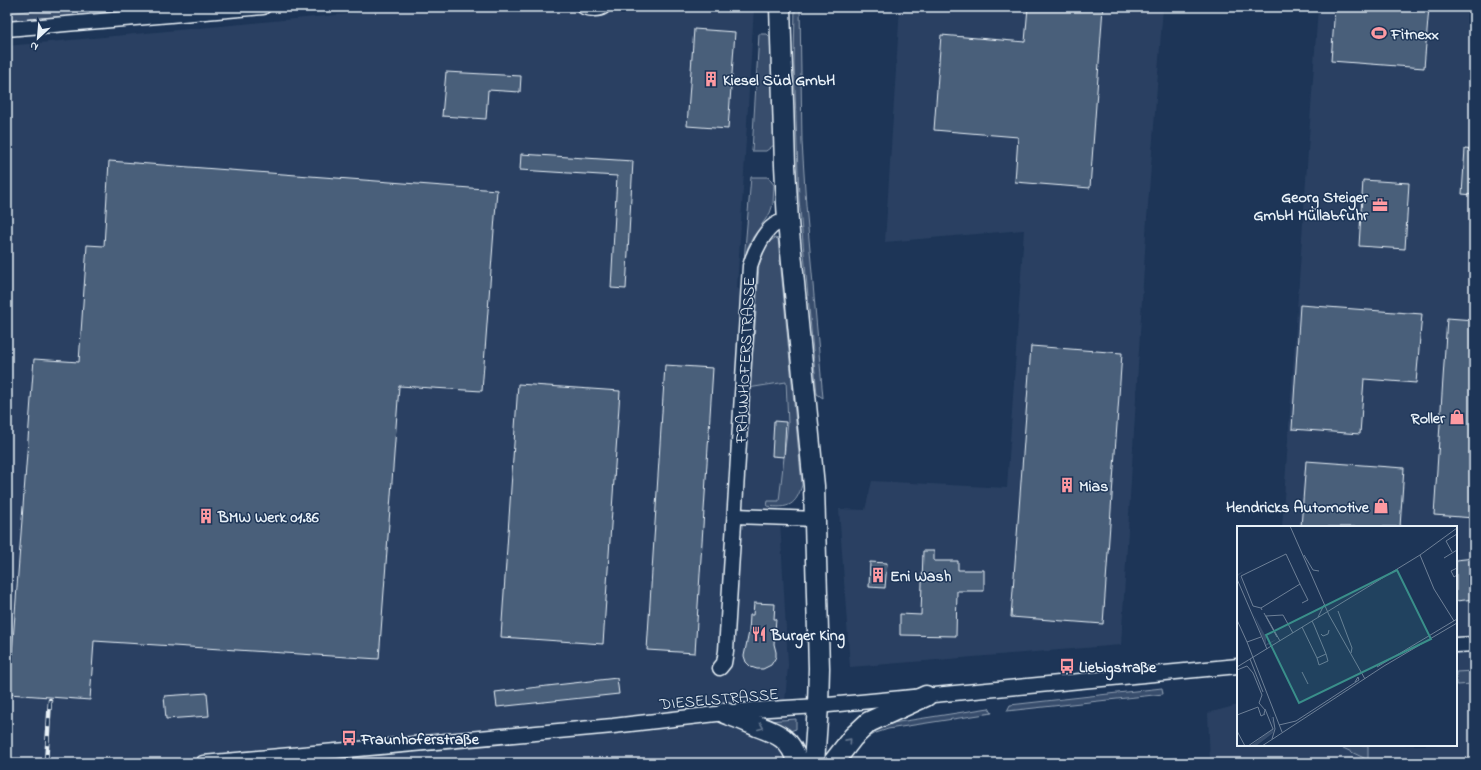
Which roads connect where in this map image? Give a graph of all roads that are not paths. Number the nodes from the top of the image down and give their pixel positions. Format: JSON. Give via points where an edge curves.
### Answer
{"nodes":[{"id":1,"x":263,"y":7,"type":"edge"},
{"id":2,"x":584,"y":7,"type":"edge"},
{"id":3,"x":603,"y":7,"type":"edge"},
{"id":4,"x":780,"y":7,"type":"edge"},
{"id":5,"x":7,"y":29,"type":"edge"},
{"id":6,"x":788,"y":222,"type":"junction"},
{"id":7,"x":735,"y":516,"type":"junction"},
{"id":8,"x":816,"y":519,"type":"junction"},
{"id":9,"x":1474,"y":644,"type":"edge"},
{"id":10,"x":1457,"y":646,"type":"edge"},
{"id":11,"x":1237,"y":666,"type":"edge"},
{"id":12,"x":720,"y":668,"type":"dead end"},
{"id":13,"x":926,"y":696,"type":"junction"},
{"id":14,"x":818,"y":706,"type":"junction"},
{"id":15,"x":725,"y":712,"type":"junction"},
{"id":16,"x":203,"y":763,"type":"edge"},
{"id":17,"x":798,"y":763,"type":"edge"},
{"id":18,"x":814,"y":763,"type":"edge"},
{"id":19,"x":833,"y":763,"type":"edge"}],
"edges":[{"from":1,"to":5,"type":"street"},
{"from":2,"to":3,"type":"street"},
{"from":4,"to":6,"type":"main road"},
{"from":6,"to":7,"type":"street","name":"FRAUNHOFERSTRASSE","via":[[778,223],[763,238],[750,266]]},
{"from":6,"to":8,"type":"main road"},
{"from":7,"to":8,"type":"street"},
{"from":7,"to":12,"type":"street","name":"FRAUNHOFERSTRASSE","via":[[726,651],[724,664]]},
{"from":8,"to":14,"type":"main road"},
{"from":9,"to":10,"type":"street"},
{"from":11,"to":13,"type":"street","name":"DIESELSTRASSE"},
{"from":13,"to":14,"type":"street","name":"DIESELSTRASSE"},
{"from":19,"to":13,"type":"main road","one_way":true,"via":[[853,737],[869,722]]},
{"from":14,"to":15,"type":"street","name":"DIESELSTRASSE"},
{"from":14,"to":18,"type":"main road"},
{"from":15,"to":16,"type":"street","name":"DIESELSTRASSE","via":[[613,726]]},
{"from":15,"to":17,"type":"main road","one_way":true,"via":[[777,733],[795,754]]}]}
